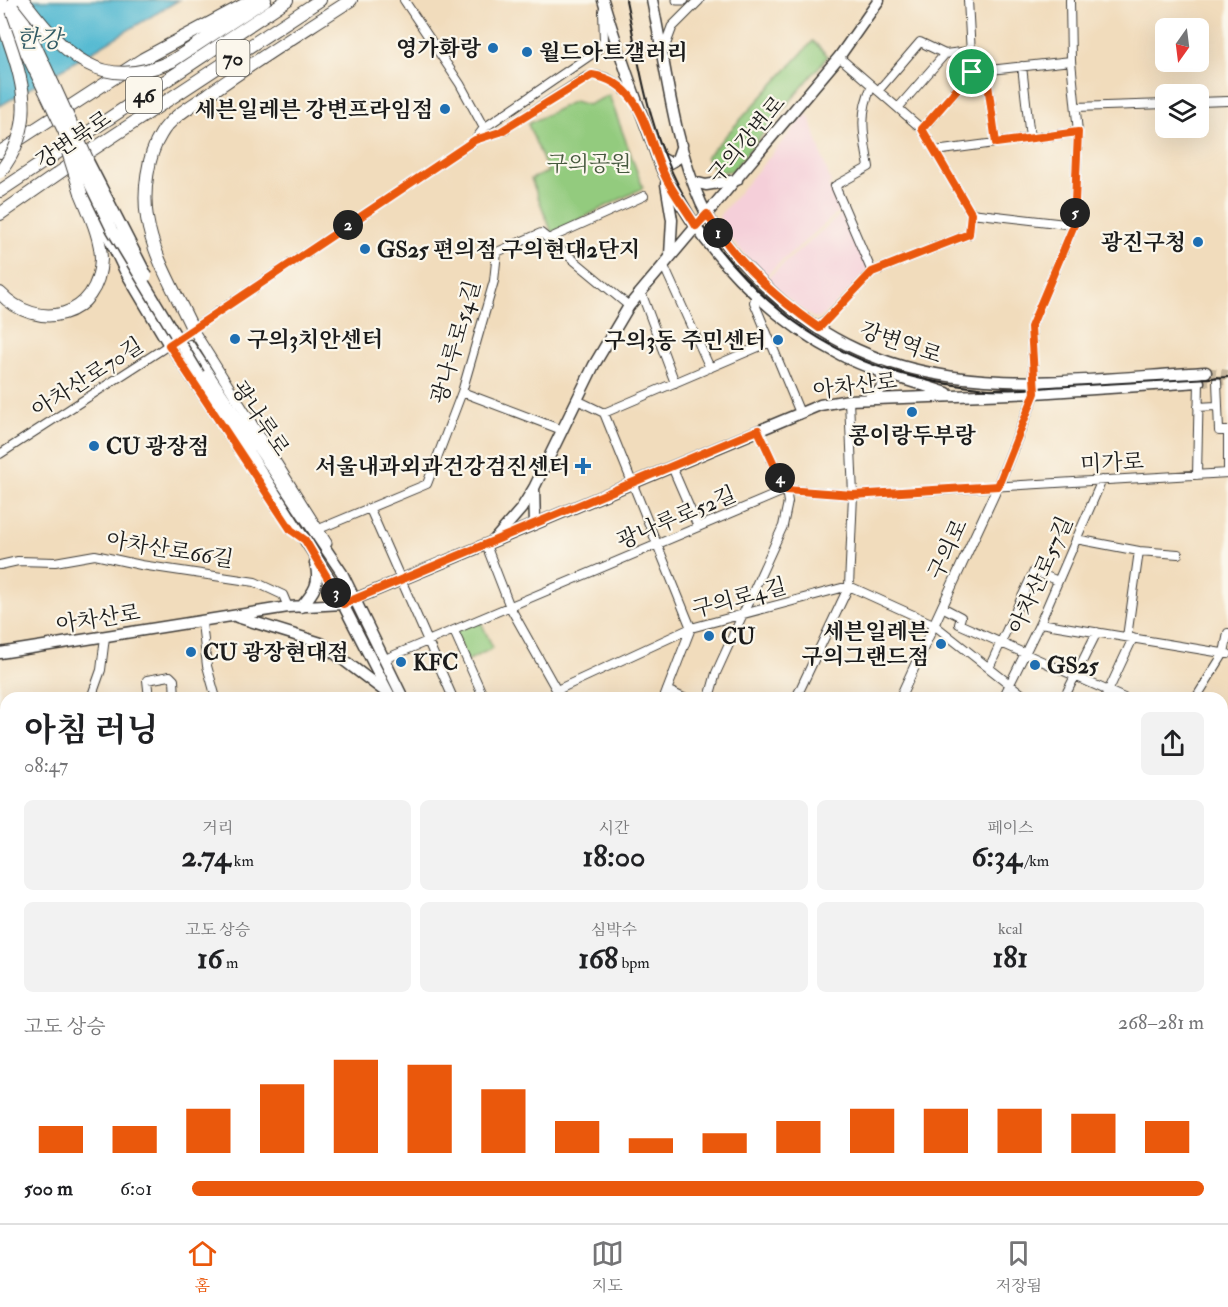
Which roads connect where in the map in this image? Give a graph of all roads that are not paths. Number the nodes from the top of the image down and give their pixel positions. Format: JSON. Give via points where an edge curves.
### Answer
{"nodes":[{"id":1,"x":1,"y":0,"type":"edge"},
{"id":2,"x":14,"y":0,"type":"edge"},
{"id":3,"x":22,"y":0,"type":"edge"},
{"id":4,"x":253,"y":0,"type":"edge"},
{"id":5,"x":265,"y":0,"type":"edge"},
{"id":6,"x":287,"y":0,"type":"edge"},
{"id":7,"x":320,"y":0,"type":"edge"},
{"id":8,"x":351,"y":0,"type":"edge"},
{"id":9,"x":404,"y":0,"type":"edge"},
{"id":10,"x":603,"y":0,"type":"edge"},
{"id":11,"x":652,"y":0,"type":"edge"},
{"id":12,"x":676,"y":0,"type":"edge"},
{"id":13,"x":684,"y":0,"type":"edge"},
{"id":14,"x":699,"y":0,"type":"edge"},
{"id":15,"x":879,"y":0,"type":"edge"},
{"id":16,"x":968,"y":0,"type":"edge"},
{"id":17,"x":1070,"y":0,"type":"edge"},
{"id":18,"x":0,"y":15,"type":"edge"},
{"id":19,"x":663,"y":51,"type":"junction"},
{"id":20,"x":970,"y":51,"type":"junction"},
{"id":21,"x":945,"y":54,"type":"junction"},
{"id":22,"x":838,"y":57,"type":"junction"},
{"id":23,"x":1071,"y":61,"type":"junction"},
{"id":24,"x":1022,"y":66,"type":"junction"},
{"id":25,"x":986,"y":70,"type":"junction"},
{"id":26,"x":972,"y":72,"type":"junction"},
{"id":27,"x":232,"y":78,"type":"junction"},
{"id":28,"x":875,"y":89,"type":"junction"},
{"id":29,"x":1228,"y":101,"type":"edge"},
{"id":30,"x":637,"y":102,"type":"junction"},
{"id":31,"x":1209,"y":102,"type":"edge"},
{"id":32,"x":1155,"y":104,"type":"edge"},
{"id":33,"x":1076,"y":107,"type":"junction"},
{"id":34,"x":898,"y":108,"type":"junction"},
{"id":35,"x":146,"y":117,"type":"junction"},
{"id":36,"x":61,"y":127,"type":"junction"},
{"id":37,"x":484,"y":128,"type":"junction"},
{"id":38,"x":922,"y":129,"type":"junction"},
{"id":39,"x":1078,"y":132,"type":"junction"},
{"id":40,"x":1030,"y":138,"type":"junction"},
{"id":41,"x":475,"y":140,"type":"junction"},
{"id":42,"x":996,"y":143,"type":"junction"},
{"id":43,"x":682,"y":145,"type":"junction"},
{"id":44,"x":935,"y":151,"type":"junction"},
{"id":45,"x":0,"y":152,"type":"edge"},
{"id":46,"x":68,"y":152,"type":"joint"},
{"id":47,"x":658,"y":156,"type":"junction"},
{"id":48,"x":83,"y":161,"type":"junction"},
{"id":49,"x":0,"y":172,"type":"edge"},
{"id":50,"x":664,"y":175,"type":"junction"},
{"id":51,"x":737,"y":180,"type":"junction"},
{"id":52,"x":695,"y":186,"type":"junction"},
{"id":53,"x":82,"y":190,"type":"junction"},
{"id":54,"x":0,"y":191,"type":"edge"},
{"id":55,"x":677,"y":195,"type":"junction"},
{"id":56,"x":644,"y":196,"type":"dead end"},
{"id":57,"x":4,"y":212,"type":"edge"},
{"id":58,"x":971,"y":213,"type":"junction"},
{"id":59,"x":707,"y":214,"type":"junction"},
{"id":60,"x":0,"y":225,"type":"edge"},
{"id":61,"x":1074,"y":225,"type":"junction"},
{"id":62,"x":696,"y":226,"type":"junction"},
{"id":63,"x":548,"y":239,"type":"junction"},
{"id":64,"x":666,"y":261,"type":"junction"},
{"id":65,"x":872,"y":272,"type":"junction"},
{"id":66,"x":641,"y":292,"type":"junction"},
{"id":67,"x":0,"y":293,"type":"edge"},
{"id":68,"x":756,"y":295,"type":"junction"},
{"id":69,"x":629,"y":306,"type":"junction"},
{"id":70,"x":192,"y":328,"type":"junction"},
{"id":71,"x":819,"y":328,"type":"junction"},
{"id":72,"x":770,"y":342,"type":"junction"},
{"id":73,"x":169,"y":345,"type":"junction"},
{"id":74,"x":710,"y":368,"type":"junction"},
{"id":75,"x":881,"y":371,"type":"junction"},
{"id":76,"x":1206,"y":372,"type":"tunnel mouth"},
{"id":77,"x":1191,"y":379,"type":"junction"},
{"id":78,"x":1034,"y":381,"type":"junction"},
{"id":79,"x":1217,"y":381,"type":"dead end"},
{"id":80,"x":992,"y":382,"type":"junction"},
{"id":81,"x":675,"y":383,"type":"junction"},
{"id":82,"x":462,"y":392,"type":"junction"},
{"id":83,"x":1035,"y":393,"type":"junction"},
{"id":84,"x":953,"y":395,"type":"junction"},
{"id":85,"x":577,"y":400,"type":"junction"},
{"id":86,"x":849,"y":400,"type":"junction"},
{"id":87,"x":864,"y":400,"type":"junction"},
{"id":88,"x":1216,"y":406,"type":"junction"},
{"id":89,"x":1198,"y":407,"type":"junction"},
{"id":90,"x":604,"y":413,"type":"junction"},
{"id":91,"x":800,"y":413,"type":"junction"},
{"id":92,"x":562,"y":430,"type":"junction"},
{"id":93,"x":758,"y":430,"type":"junction"},
{"id":94,"x":0,"y":454,"type":"edge"},
{"id":95,"x":672,"y":467,"type":"junction"},
{"id":96,"x":1228,"y":473,"type":"edge"},
{"id":97,"x":1197,"y":475,"type":"junction"},
{"id":98,"x":1102,"y":480,"type":"junction"},
{"id":99,"x":632,"y":485,"type":"junction"},
{"id":100,"x":998,"y":486,"type":"junction"},
{"id":101,"x":534,"y":488,"type":"junction"},
{"id":102,"x":786,"y":490,"type":"junction"},
{"id":103,"x":853,"y":495,"type":"junction"},
{"id":104,"x":370,"y":508,"type":"junction"},
{"id":105,"x":535,"y":524,"type":"junction"},
{"id":106,"x":698,"y":527,"type":"junction"},
{"id":107,"x":319,"y":529,"type":"junction"},
{"id":108,"x":1076,"y":539,"type":"junction"},
{"id":109,"x":305,"y":540,"type":"junction"},
{"id":110,"x":489,"y":543,"type":"junction"},
{"id":111,"x":657,"y":544,"type":"junction"},
{"id":112,"x":312,"y":551,"type":"junction"},
{"id":113,"x":1139,"y":551,"type":"junction"},
{"id":114,"x":1178,"y":554,"type":"dead end"},
{"id":115,"x":335,"y":562,"type":"junction"},
{"id":116,"x":0,"y":566,"type":"edge"},
{"id":117,"x":1058,"y":581,"type":"junction"},
{"id":118,"x":400,"y":582,"type":"junction"},
{"id":119,"x":849,"y":586,"type":"junction"},
{"id":120,"x":356,"y":600,"type":"junction"},
{"id":121,"x":337,"y":605,"type":"junction"},
{"id":122,"x":288,"y":607,"type":"junction"},
{"id":123,"x":301,"y":607,"type":"junction"},
{"id":124,"x":510,"y":607,"type":"junction"},
{"id":125,"x":942,"y":607,"type":"junction"},
{"id":126,"x":745,"y":614,"type":"junction"},
{"id":127,"x":234,"y":616,"type":"junction"},
{"id":128,"x":202,"y":623,"type":"junction"},
{"id":129,"x":1040,"y":623,"type":"junction"},
{"id":130,"x":933,"y":624,"type":"junction"},
{"id":131,"x":691,"y":628,"type":"junction"},
{"id":132,"x":454,"y":631,"type":"junction"},
{"id":133,"x":1096,"y":632,"type":"junction"},
{"id":134,"x":1228,"y":633,"type":"edge"},
{"id":135,"x":105,"y":637,"type":"junction"},
{"id":136,"x":1130,"y":638,"type":"junction"},
{"id":137,"x":427,"y":642,"type":"junction"},
{"id":138,"x":1001,"y":643,"type":"junction"},
{"id":139,"x":0,"y":653,"type":"edge"},
{"id":140,"x":1226,"y":653,"type":"edge"},
{"id":141,"x":1024,"y":654,"type":"junction"},
{"id":142,"x":385,"y":659,"type":"junction"},
{"id":143,"x":989,"y":668,"type":"junction"},
{"id":144,"x":1076,"y":676,"type":"junction"},
{"id":145,"x":1009,"y":684,"type":"junction"},
{"id":146,"x":93,"y":692,"type":"edge"},
{"id":147,"x":148,"y":692,"type":"edge"},
{"id":148,"x":175,"y":692,"type":"edge"},
{"id":149,"x":214,"y":692,"type":"edge"},
{"id":150,"x":384,"y":692,"type":"edge"},
{"id":151,"x":387,"y":692,"type":"edge"},
{"id":152,"x":400,"y":692,"type":"edge"},
{"id":153,"x":450,"y":692,"type":"edge"},
{"id":154,"x":481,"y":692,"type":"edge"},
{"id":155,"x":558,"y":692,"type":"edge"},
{"id":156,"x":563,"y":692,"type":"edge"},
{"id":157,"x":667,"y":692,"type":"edge"},
{"id":158,"x":711,"y":692,"type":"edge"},
{"id":159,"x":799,"y":692,"type":"edge"},
{"id":160,"x":903,"y":692,"type":"edge"},
{"id":161,"x":1006,"y":692,"type":"edge"},
{"id":162,"x":1020,"y":692,"type":"edge"},
{"id":163,"x":1067,"y":692,"type":"edge"},
{"id":164,"x":1104,"y":692,"type":"edge"},
{"id":165,"x":1108,"y":692,"type":"edge"},
{"id":166,"x":1200,"y":692,"type":"edge"}],
"edges":[{"from":1,"to":36,"type":"main road","bridge":true},
{"from":2,"to":48,"type":"main road","bridge":true},
{"from":3,"to":5,"type":"main road","bridge":true,"via":[[69,54],[106,70],[142,71],[172,61]]},
{"from":4,"to":45,"type":"main road","via":[[143,59]]},
{"from":6,"to":54,"type":"main road","name":"강변북로","number":"46"},
{"from":7,"to":35,"type":"main road","name":"강변북로","number":"70"},
{"from":8,"to":27,"type":"main road"},
{"from":9,"to":37,"type":"street"},
{"from":10,"to":30,"type":"main road","name":"강변역로"},
{"from":10,"to":37,"type":"street","via":[[603,41],[598,50]]},
{"from":11,"to":19,"type":"main road","name":"강변역로"},
{"from":12,"to":13,"type":"street"},
{"from":14,"to":19,"type":"street","via":[[672,27]]},
{"from":15,"to":22,"type":"main road","name":"구의강변로"},
{"from":16,"to":20,"type":"street"},
{"from":17,"to":23,"type":"street"},
{"from":18,"to":49,"type":"main road","bridge":true,"via":[[25,98],[19,139]]},
{"from":19,"to":43,"type":"main road","name":"강변역로"},
{"from":20,"to":21,"type":"street"},
{"from":20,"to":26,"type":"street"},
{"from":21,"to":28,"type":"street","via":[[920,42]]},
{"from":21,"to":34,"type":"street"},
{"from":22,"to":28,"type":"street"},
{"from":22,"to":51,"type":"main road","name":"구의강변로"},
{"from":23,"to":24,"type":"street"},
{"from":23,"to":33,"type":"street"},
{"from":24,"to":25,"type":"street"},
{"from":24,"to":40,"type":"street"},
{"from":25,"to":26,"type":"street"},
{"from":25,"to":42,"type":"street"},
{"from":26,"to":38,"type":"street"},
{"from":27,"to":35,"type":"main road"},
{"from":27,"to":70,"type":"main road","via":[[178,116],[161,133],[146,188],[147,218],[154,247]]},
{"from":28,"to":34,"type":"street"},
{"from":28,"to":65,"type":"street","via":[[864,102],[863,132],[869,167],[835,186]]},
{"from":29,"to":31,"type":"street"},
{"from":30,"to":41,"type":"street","via":[[619,84],[592,75],[500,132]]},
{"from":30,"to":47,"type":"main road","name":"강변역로"},
{"from":32,"to":33,"type":"street"},
{"from":33,"to":39,"type":"street"},
{"from":34,"to":38,"type":"street"},
{"from":35,"to":57,"type":"main road","name":"강변북로","number":"70","via":[[88,152]]},
{"from":36,"to":46,"type":"main road","bridge":true},
{"from":36,"to":48,"type":"main road","bridge":true},
{"from":37,"to":41,"type":"street"},
{"from":38,"to":44,"type":"street"},
{"from":39,"to":40,"type":"street"},
{"from":39,"to":61,"type":"street"},
{"from":40,"to":42,"type":"street"},
{"from":41,"to":70,"type":"street","name":"아차산로70길"},
{"from":42,"to":44,"type":"street"},
{"from":43,"to":47,"type":"main road","via":[[677,159],[670,163]]},
{"from":43,"to":52,"type":"main road","name":"강변역로"},
{"from":44,"to":58,"type":"street"},
{"from":46,"to":53,"type":"main road","bridge":true},
{"from":47,"to":50,"type":"main road","name":"강변역로"},
{"from":48,"to":109,"type":"main road","name":"광나루로","bridge":true,"via":[[112,230],[153,300]]},
{"from":48,"to":115,"type":"main road","name":"광나루로","bridge":true,"via":[[159,299]]},
{"from":50,"to":55,"type":"main road","name":"강변역로"},
{"from":50,"to":64,"type":"main road","via":[[672,220]]},
{"from":51,"to":52,"type":"main road"},
{"from":51,"to":59,"type":"main road","name":"구의강변로"},
{"from":52,"to":55,"type":"main road","via":[[693,196],[684,200]]},
{"from":52,"to":59,"type":"main road","name":"강변역로"},
{"from":53,"to":67,"type":"main road","via":[[101,256],[93,292],[81,306],[63,315],[23,311]]},
{"from":53,"to":73,"type":"main road"},
{"from":55,"to":62,"type":"main road","name":"강변역로"},
{"from":56,"to":63,"type":"street"},
{"from":57,"to":60,"type":"main road"},
{"from":58,"to":61,"type":"street"},
{"from":58,"to":65,"type":"street","via":[[969,234]]},
{"from":59,"to":62,"type":"main road","name":"구의강변로"},
{"from":59,"to":71,"type":"main road","name":"강변역로","via":[[719,236],[756,278]]},
{"from":61,"to":78,"type":"street","via":[[1031,327]]},
{"from":62,"to":64,"type":"main road","name":"구의강변로"},
{"from":62,"to":68,"type":"main road","name":"강변역로"},
{"from":63,"to":69,"type":"street"},
{"from":63,"to":82,"type":"street","name":"광나루로54길","via":[[541,233],[497,252],[494,281]]},
{"from":64,"to":66,"type":"main road","name":"구의강변로"},
{"from":64,"to":74,"type":"street"},
{"from":65,"to":71,"type":"street"},
{"from":66,"to":69,"type":"main road","name":"구의강변로"},
{"from":66,"to":81,"type":"street"},
{"from":68,"to":72,"type":"street","via":[[754,302]]},
{"from":68,"to":75,"type":"main road","name":"강변역로","via":[[820,344]]},
{"from":69,"to":85,"type":"main road","name":"구의강변로"},
{"from":70,"to":73,"type":"street","name":"아차산로70길"},
{"from":70,"to":107,"type":"street"},
{"from":71,"to":80,"type":"main road","name":"강변역로","via":[[874,357],[911,370]]},
{"from":72,"to":74,"type":"street"},
{"from":72,"to":91,"type":"street"},
{"from":73,"to":94,"type":"street","name":"아차산로70길"},
{"from":73,"to":109,"type":"street","via":[[291,530]]},
{"from":74,"to":81,"type":"street"},
{"from":75,"to":84,"type":"main road","name":"강변역로"},
{"from":75,"to":87,"type":"main road","via":[[883,386],[879,393]]},
{"from":76,"to":77,"type":"main road","name":"아차산로"},
{"from":77,"to":78,"type":"main road","name":"아차산로"},
{"from":77,"to":83,"type":"main road","name":"아차산로"},
{"from":77,"to":89,"type":"street"},
{"from":78,"to":80,"type":"main road","name":"강변역로"},
{"from":78,"to":83,"type":"street","name":"구의로"},
{"from":79,"to":88,"type":"street"},
{"from":80,"to":84,"type":"main road","name":"아차산로"},
{"from":81,"to":90,"type":"street"},
{"from":82,"to":92,"type":"street"},
{"from":82,"to":104,"type":"street","name":"광나루로54길","via":[[427,484]]},
{"from":83,"to":84,"type":"main road","name":"아차산로"},
{"from":83,"to":100,"type":"street","name":"구의로"},
{"from":84,"to":87,"type":"main road","name":"아차산로"},
{"from":85,"to":90,"type":"street"},
{"from":85,"to":92,"type":"main road","name":"구의강변로"},
{"from":86,"to":87,"type":"main road","name":"아차산로"},
{"from":86,"to":91,"type":"main road","name":"아차산로"},
{"from":86,"to":103,"type":"street"},
{"from":88,"to":89,"type":"street"},
{"from":88,"to":96,"type":"street","via":[[1219,431],[1228,430]]},
{"from":89,"to":97,"type":"street"},
{"from":90,"to":99,"type":"street"},
{"from":91,"to":93,"type":"main road","name":"아차산로"},
{"from":92,"to":101,"type":"main road","name":"구의강변로"},
{"from":93,"to":95,"type":"main road","name":"아차산로"},
{"from":93,"to":102,"type":"street"},
{"from":95,"to":99,"type":"main road","name":"아차산로"},
{"from":95,"to":106,"type":"street"},
{"from":96,"to":97,"type":"street","name":"미가로"},
{"from":97,"to":98,"type":"street","name":"미가로"},
{"from":98,"to":100,"type":"street","name":"미가로"},
{"from":98,"to":108,"type":"street","name":"아차산로57길"},
{"from":99,"to":105,"type":"main road","name":"아차산로"},
{"from":99,"to":111,"type":"street"},
{"from":100,"to":103,"type":"street","name":"광나루로52길"},
{"from":100,"to":125,"type":"street","name":"구의로"},
{"from":101,"to":105,"type":"main road","name":"구의강변로"},
{"from":101,"to":110,"type":"main road","via":[[521,509]]},
{"from":102,"to":103,"type":"street","name":"광나루로52길"},
{"from":102,"to":106,"type":"street","name":"광나루로52길"},
{"from":102,"to":126,"type":"street","via":[[783,526]]},
{"from":103,"to":119,"type":"street"},
{"from":104,"to":107,"type":"street","name":"광나루로54길"},
{"from":104,"to":118,"type":"street"},
{"from":105,"to":110,"type":"main road","name":"아차산로"},
{"from":106,"to":111,"type":"street","name":"광나루로52길"},
{"from":107,"to":115,"type":"street"},
{"from":108,"to":113,"type":"street"},
{"from":108,"to":117,"type":"street","name":"아차산로57길"},
{"from":109,"to":112,"type":"main road","name":"광나루로"},
{"from":110,"to":118,"type":"main road","name":"아차산로"},
{"from":110,"to":124,"type":"street"},
{"from":111,"to":124,"type":"street","name":"광나루로52길"},
{"from":111,"to":131,"type":"street"},
{"from":112,"to":121,"type":"main road","name":"광나루로"},
{"from":112,"to":123,"type":"main road","via":[[317,586]]},
{"from":113,"to":114,"type":"street"},
{"from":113,"to":136,"type":"street"},
{"from":115,"to":120,"type":"main road","name":"광나루로"},
{"from":116,"to":122,"type":"street","name":"아차산로66길","via":[[95,555],[255,582],[283,595]]},
{"from":117,"to":129,"type":"street","name":"아차산로57길"},
{"from":117,"to":138,"type":"street","via":[[1034,571]]},
{"from":118,"to":120,"type":"main road","name":"아차산로"},
{"from":118,"to":137,"type":"street"},
{"from":119,"to":126,"type":"street","name":"구의로4길"},
{"from":119,"to":130,"type":"street"},
{"from":119,"to":159,"type":"street"},
{"from":120,"to":121,"type":"main road","name":"아차산로"},
{"from":120,"to":142,"type":"main road","name":"광나루로"},
{"from":121,"to":123,"type":"main road","name":"아차산로"},
{"from":121,"to":151,"type":"main road","name":"광나루로"},
{"from":122,"to":123,"type":"main road","name":"아차산로"},
{"from":122,"to":127,"type":"main road","name":"아차산로"},
{"from":124,"to":132,"type":"street","name":"광나루로52길"},
{"from":124,"to":155,"type":"street"},
{"from":125,"to":130,"type":"street","name":"구의로"},
{"from":125,"to":138,"type":"street","via":[[961,617],[959,624]]},
{"from":126,"to":131,"type":"street","name":"구의로4길"},
{"from":126,"to":158,"type":"street"},
{"from":127,"to":128,"type":"main road","name":"아차산로"},
{"from":127,"to":150,"type":"main road","via":[[321,643]]},
{"from":128,"to":135,"type":"main road","name":"아차산로"},
{"from":128,"to":149,"type":"street"},
{"from":129,"to":133,"type":"street"},
{"from":129,"to":141,"type":"street","name":"아차산로57길"},
{"from":130,"to":143,"type":"street"},
{"from":130,"to":160,"type":"street","name":"구의로"},
{"from":131,"to":156,"type":"street","name":"구의로4길"},
{"from":131,"to":157,"type":"street"},
{"from":132,"to":137,"type":"street","name":"광나루로52길"},
{"from":132,"to":154,"type":"street"},
{"from":133,"to":136,"type":"street"},
{"from":133,"to":144,"type":"street"},
{"from":134,"to":140,"type":"street"},
{"from":135,"to":139,"type":"main road","name":"아차산로"},
{"from":135,"to":146,"type":"street","via":[[101,670]]},
{"from":136,"to":140,"type":"street"},
{"from":136,"to":165,"type":"street"},
{"from":137,"to":142,"type":"street","name":"광나루로52길"},
{"from":137,"to":153,"type":"street"},
{"from":138,"to":141,"type":"street"},
{"from":138,"to":143,"type":"street"},
{"from":140,"to":166,"type":"street"},
{"from":141,"to":144,"type":"street"},
{"from":141,"to":145,"type":"street","name":"아차산로57길"},
{"from":142,"to":152,"type":"main road","name":"광나루로"},
{"from":143,"to":145,"type":"street"},
{"from":144,"to":163,"type":"street"},
{"from":144,"to":164,"type":"street"},
{"from":145,"to":161,"type":"street","name":"아차산로57길"},
{"from":145,"to":162,"type":"street"},
{"from":147,"to":148,"type":"street","via":[[147,680],[170,676]]}]}
